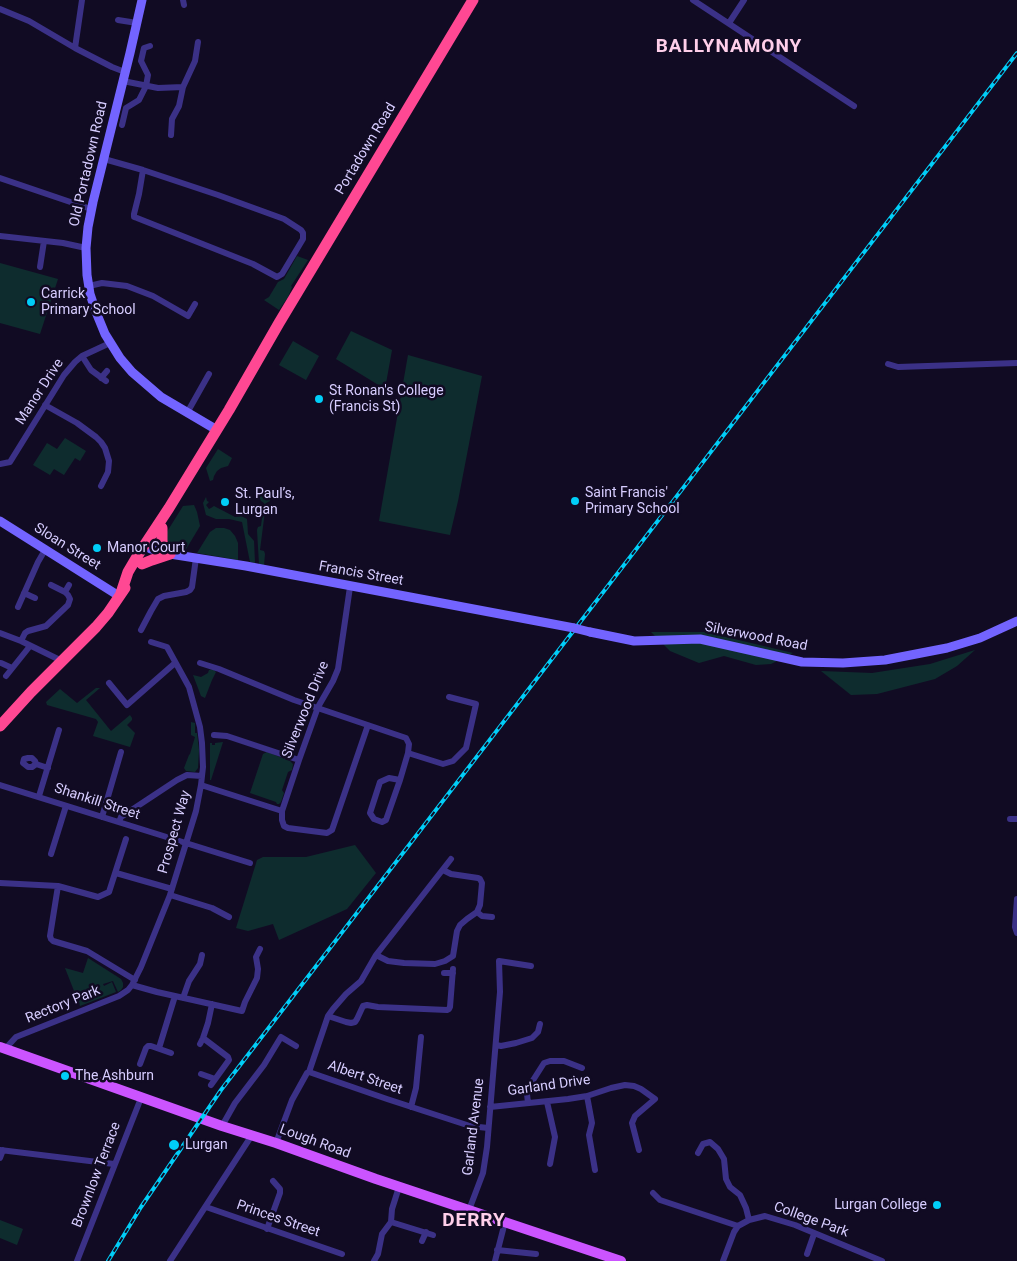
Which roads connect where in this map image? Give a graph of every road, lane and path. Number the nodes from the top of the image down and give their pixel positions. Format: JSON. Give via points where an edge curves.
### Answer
{"nodes":[{"id":1,"x":82,"y":0,"type":"edge"},
{"id":2,"x":142,"y":0,"type":"edge"},
{"id":3,"x":473,"y":0,"type":"edge"},
{"id":4,"x":693,"y":0,"type":"edge"},
{"id":5,"x":744,"y":0,"type":"edge"},
{"id":6,"x":0,"y":9,"type":"edge"},
{"id":7,"x":118,"y":20,"type":"dead end"},
{"id":8,"x":137,"y":23,"type":"junction"},
{"id":9,"x":729,"y":23,"type":"junction"},
{"id":10,"x":198,"y":42,"type":"dead end"},
{"id":11,"x":150,"y":46,"type":"dead end"},
{"id":12,"x":75,"y":48,"type":"junction"},
{"id":13,"x":124,"y":76,"type":"junction"},
{"id":14,"x":146,"y":86,"type":"junction"},
{"id":15,"x":183,"y":87,"type":"junction"},
{"id":16,"x":854,"y":106,"type":"dead end"},
{"id":17,"x":122,"y":125,"type":"dead end"},
{"id":18,"x":173,"y":130,"type":"dead end"},
{"id":19,"x":104,"y":159,"type":"junction"},
{"id":20,"x":142,"y":170,"type":"junction"},
{"id":21,"x":0,"y":178,"type":"edge"},
{"id":22,"x":91,"y":209,"type":"junction"},
{"id":23,"x":0,"y":236,"type":"edge"},
{"id":24,"x":44,"y":241,"type":"junction"},
{"id":25,"x":86,"y":248,"type":"junction"},
{"id":26,"x":40,"y":268,"type":"dead end"},
{"id":27,"x":89,"y":286,"type":"junction"},
{"id":28,"x":195,"y":304,"type":"dead end"},
{"id":29,"x":110,"y":343,"type":"junction"},
{"id":30,"x":82,"y":356,"type":"junction"},
{"id":31,"x":1017,"y":363,"type":"edge"},
{"id":32,"x":888,"y":364,"type":"dead end"},
{"id":33,"x":107,"y":371,"type":"dead end"},
{"id":34,"x":209,"y":374,"type":"dead end"},
{"id":35,"x":45,"y":405,"type":"junction"},
{"id":36,"x":187,"y":412,"type":"junction"},
{"id":37,"x":217,"y":430,"type":"junction"},
{"id":38,"x":0,"y":464,"type":"edge"},
{"id":39,"x":101,"y":486,"type":"dead end"},
{"id":40,"x":169,"y":508,"type":"junction"},
{"id":41,"x":0,"y":521,"type":"edge"},
{"id":42,"x":162,"y":528,"type":"junction"},
{"id":43,"x":148,"y":547,"type":"junction"},
{"id":44,"x":45,"y":550,"type":"junction"},
{"id":45,"x":170,"y":554,"type":"junction"},
{"id":46,"x":196,"y":558,"type":"junction"},
{"id":47,"x":142,"y":564,"type":"junction"},
{"id":48,"x":51,"y":585,"type":"dead end"},
{"id":49,"x":69,"y":585,"type":"dead end"},
{"id":50,"x":350,"y":587,"type":"junction"},
{"id":51,"x":65,"y":592,"type":"junction"},
{"id":52,"x":24,"y":593,"type":"junction"},
{"id":53,"x":120,"y":595,"type":"junction"},
{"id":54,"x":35,"y":598,"type":"dead end"},
{"id":55,"x":18,"y":607,"type":"dead end"},
{"id":56,"x":1017,"y":621,"type":"edge"},
{"id":57,"x":574,"y":628,"type":"joint"},
{"id":58,"x":143,"y":629,"type":"dead end"},
{"id":59,"x":0,"y":633,"type":"edge"},
{"id":60,"x":21,"y":641,"type":"junction"},
{"id":61,"x":151,"y":642,"type":"dead end"},
{"id":62,"x":30,"y":646,"type":"junction"},
{"id":63,"x":62,"y":661,"type":"junction"},
{"id":64,"x":1,"y":662,"type":"edge"},
{"id":65,"x":176,"y":663,"type":"junction"},
{"id":66,"x":200,"y":663,"type":"dead end"},
{"id":67,"x":12,"y":668,"type":"junction"},
{"id":68,"x":6,"y":676,"type":"dead end"},
{"id":69,"x":109,"y":684,"type":"dead end"},
{"id":70,"x":449,"y":697,"type":"dead end"},
{"id":71,"x":318,"y":707,"type":"junction"},
{"id":72,"x":368,"y":725,"type":"junction"},
{"id":73,"x":0,"y":726,"type":"edge"},
{"id":74,"x":59,"y":730,"type":"dead end"},
{"id":75,"x":214,"y":735,"type":"dead end"},
{"id":76,"x":121,"y":752,"type":"dead end"},
{"id":77,"x":408,"y":753,"type":"junction"},
{"id":78,"x":299,"y":760,"type":"junction"},
{"id":79,"x":36,"y":764,"type":"dead end"},
{"id":80,"x":48,"y":768,"type":"junction"},
{"id":81,"x":202,"y":776,"type":"junction"},
{"id":82,"x":400,"y":780,"type":"junction"},
{"id":83,"x":0,"y":785,"type":"edge"},
{"id":84,"x":201,"y":785,"type":"junction"},
{"id":85,"x":39,"y":796,"type":"junction"},
{"id":86,"x":66,"y":806,"type":"junction"},
{"id":87,"x":282,"y":810,"type":"junction"},
{"id":88,"x":102,"y":817,"type":"junction"},
{"id":89,"x":119,"y":822,"type":"junction"},
{"id":90,"x":126,"y":839,"type":"dead end"},
{"id":91,"x":186,"y":843,"type":"junction"},
{"id":92,"x":52,"y":854,"type":"dead end"},
{"id":93,"x":451,"y":859,"type":"dead end"},
{"id":94,"x":250,"y":863,"type":"dead end"},
{"id":95,"x":443,"y":870,"type":"junction"},
{"id":96,"x":116,"y":873,"type":"junction"},
{"id":97,"x":0,"y":883,"type":"edge"},
{"id":98,"x":58,"y":886,"type":"junction"},
{"id":99,"x":171,"y":892,"type":"junction"},
{"id":100,"x":1017,"y":899,"type":"edge"},
{"id":101,"x":477,"y":912,"type":"junction"},
{"id":102,"x":228,"y":917,"type":"dead end"},
{"id":103,"x":492,"y":917,"type":"dead end"},
{"id":104,"x":1017,"y":933,"type":"edge"},
{"id":105,"x":260,"y":949,"type":"dead end"},
{"id":106,"x":202,"y":955,"type":"dead end"},
{"id":107,"x":376,"y":955,"type":"junction"},
{"id":108,"x":532,"y":966,"type":"dead end"},
{"id":109,"x":444,"y":973,"type":"dead end"},
{"id":110,"x":133,"y":983,"type":"junction"},
{"id":111,"x":175,"y":996,"type":"junction"},
{"id":112,"x":183,"y":998,"type":"junction"},
{"id":113,"x":212,"y":1004,"type":"junction"},
{"id":114,"x":328,"y":1016,"type":"junction"},
{"id":115,"x":540,"y":1024,"type":"dead end"},
{"id":116,"x":420,"y":1037,"type":"dead end"},
{"id":117,"x":496,"y":1045,"type":"junction"},
{"id":118,"x":296,"y":1046,"type":"dead end"},
{"id":119,"x":3,"y":1048,"type":"edge"},
{"id":120,"x":159,"y":1048,"type":"junction"},
{"id":121,"x":171,"y":1053,"type":"dead end"},
{"id":122,"x":140,"y":1064,"type":"dead end"},
{"id":123,"x":582,"y":1068,"type":"dead end"},
{"id":124,"x":308,"y":1072,"type":"junction"},
{"id":125,"x":201,"y":1074,"type":"dead end"},
{"id":126,"x":586,"y":1096,"type":"junction"},
{"id":127,"x":141,"y":1098,"type":"junction"},
{"id":128,"x":547,"y":1102,"type":"junction"},
{"id":129,"x":528,"y":1103,"type":"junction"},
{"id":130,"x":411,"y":1107,"type":"junction"},
{"id":131,"x":490,"y":1107,"type":"junction"},
{"id":132,"x":222,"y":1126,"type":"junction"},
{"id":133,"x":488,"y":1128,"type":"junction"},
{"id":134,"x":252,"y":1135,"type":"junction"},
{"id":135,"x":276,"y":1143,"type":"junction"},
{"id":136,"x":1,"y":1150,"type":"edge"},
{"id":137,"x":639,"y":1150,"type":"dead end"},
{"id":138,"x":698,"y":1153,"type":"dead end"},
{"id":139,"x":0,"y":1158,"type":"edge"},
{"id":140,"x":114,"y":1164,"type":"junction"},
{"id":141,"x":550,"y":1164,"type":"dead end"},
{"id":142,"x":595,"y":1170,"type":"dead end"},
{"id":143,"x":273,"y":1181,"type":"dead end"},
{"id":144,"x":399,"y":1187,"type":"junction"},
{"id":145,"x":653,"y":1193,"type":"dead end"},
{"id":146,"x":206,"y":1207,"type":"junction"},
{"id":147,"x":469,"y":1210,"type":"junction"},
{"id":148,"x":749,"y":1220,"type":"junction"},
{"id":149,"x":391,"y":1222,"type":"junction"},
{"id":150,"x":505,"y":1222,"type":"junction"},
{"id":151,"x":738,"y":1226,"type":"junction"},
{"id":152,"x":266,"y":1228,"type":"junction"},
{"id":153,"x":426,"y":1232,"type":"junction"},
{"id":154,"x":814,"y":1234,"type":"junction"},
{"id":155,"x":433,"y":1235,"type":"dead end"},
{"id":156,"x":422,"y":1241,"type":"dead end"},
{"id":157,"x":497,"y":1250,"type":"junction"},
{"id":158,"x":342,"y":1254,"type":"dead end"},
{"id":159,"x":536,"y":1254,"type":"dead end"},
{"id":160,"x":807,"y":1254,"type":"dead end"},
{"id":161,"x":77,"y":1261,"type":"edge"},
{"id":162,"x":170,"y":1261,"type":"edge"},
{"id":163,"x":374,"y":1261,"type":"edge"},
{"id":164,"x":495,"y":1261,"type":"edge"},
{"id":165,"x":621,"y":1261,"type":"edge"},
{"id":166,"x":723,"y":1261,"type":"edge"},
{"id":167,"x":882,"y":1261,"type":"edge"}],
"edges":[{"from":1,"to":12,"type":"street"},
{"from":2,"to":8,"type":"main road","name":"Old Portadown Road"},
{"from":3,"to":37,"type":"highway","name":"Portadown Road"},
{"from":4,"to":9,"type":"street"},
{"from":5,"to":9,"type":"street"},
{"from":6,"to":12,"type":"street","via":[[29,21]]},
{"from":7,"to":8,"type":"street"},
{"from":8,"to":13,"type":"main road","name":"Old Portadown Road"},
{"from":9,"to":16,"type":"street"},
{"from":10,"to":15,"type":"street"},
{"from":11,"to":14,"type":"street","via":[[144,48],[141,62],[148,75]]},
{"from":12,"to":13,"type":"street"},
{"from":13,"to":14,"type":"street"},
{"from":13,"to":19,"type":"main road","name":"Old Portadown Road"},
{"from":14,"to":15,"type":"street"},
{"from":14,"to":17,"type":"street","via":[[139,100],[126,108]]},
{"from":15,"to":18,"type":"street","via":[[172,119]]},
{"from":19,"to":20,"type":"street"},
{"from":19,"to":22,"type":"main road","name":"Old Portadown Road"},
{"from":20,"to":20,"type":"street","via":[[134,217],[277,277],[303,239],[304,233],[284,219]]},
{"from":21,"to":22,"type":"street"},
{"from":22,"to":25,"type":"main road","name":"Old Portadown Road"},
{"from":23,"to":24,"type":"street"},
{"from":24,"to":25,"type":"street"},
{"from":24,"to":26,"type":"street"},
{"from":25,"to":27,"type":"main road","name":"Old Portadown Road"},
{"from":27,"to":28,"type":"street","via":[[102,283],[127,286],[153,296],[188,316]]},
{"from":27,"to":29,"type":"main road","name":"Old Portadown Road"},
{"from":29,"to":30,"type":"street","name":"Manor Drive"},
{"from":29,"to":36,"type":"main road","name":"Old Portadown Road","via":[[132,372],[161,397]]},
{"from":30,"to":33,"type":"street","via":[[91,370],[104,380]]},
{"from":30,"to":35,"type":"street","name":"Manor Drive","via":[[64,375]]},
{"from":31,"to":32,"type":"street","via":[[898,367]]},
{"from":34,"to":36,"type":"street"},
{"from":35,"to":38,"type":"street","name":"Manor Drive","via":[[10,462]]},
{"from":35,"to":39,"type":"street","via":[[77,423],[101,442],[109,461]]},
{"from":36,"to":37,"type":"main road","name":"Old Portadown Road"},
{"from":37,"to":40,"type":"highway","name":"Portadown Road"},
{"from":40,"to":42,"type":"highway"},
{"from":40,"to":43,"type":"highway"},
{"from":41,"to":44,"type":"main road","name":"Sloan Street"},
{"from":42,"to":43,"type":"highway"},
{"from":42,"to":45,"type":"highway","via":[[162,542]]},
{"from":43,"to":45,"type":"main road","name":"Francis Street"},
{"from":43,"to":47,"type":"highway"},
{"from":43,"to":53,"type":"highway","via":[[128,572]]},
{"from":44,"to":52,"type":"street"},
{"from":44,"to":53,"type":"main road","name":"Sloan Street"},
{"from":45,"to":46,"type":"main road","name":"Francis Street"},
{"from":45,"to":47,"type":"highway"},
{"from":46,"to":50,"type":"main road","name":"Francis Street"},
{"from":46,"to":58,"type":"street","via":[[190,590],[158,599]]},
{"from":47,"to":53,"type":"highway"},
{"from":48,"to":51,"type":"street"},
{"from":49,"to":51,"type":"street"},
{"from":50,"to":57,"type":"main road","name":"Francis Street"},
{"from":50,"to":71,"type":"street","name":"Silverwood Drive","via":[[338,669]]},
{"from":51,"to":60,"type":"street","via":[[70,599],[68,605],[46,626],[28,631]]},
{"from":52,"to":54,"type":"street"},
{"from":52,"to":55,"type":"street"},
{"from":53,"to":63,"type":"highway","via":[[96,628]]},
{"from":56,"to":57,"type":"main road","name":"Silverwood Road","bridge":true,"via":[[980,638],[947,648],[885,660],[843,663],[789,660],[700,639],[634,641]]},
{"from":59,"to":60,"type":"street"},
{"from":60,"to":62,"type":"street"},
{"from":61,"to":65,"type":"street","name":"Prospect Way","via":[[167,647]]},
{"from":62,"to":63,"type":"street"},
{"from":62,"to":67,"type":"street"},
{"from":63,"to":73,"type":"highway"},
{"from":64,"to":67,"type":"street"},
{"from":65,"to":69,"type":"street","via":[[127,705]]},
{"from":65,"to":81,"type":"street","name":"Prospect Way","via":[[192,695],[200,727]]},
{"from":66,"to":71,"type":"street"},
{"from":67,"to":68,"type":"street"},
{"from":70,"to":77,"type":"street","via":[[475,703],[466,748],[453,761],[443,764]]},
{"from":71,"to":72,"type":"street"},
{"from":71,"to":78,"type":"street","name":"Silverwood Drive"},
{"from":72,"to":77,"type":"street","via":[[406,738]]},
{"from":72,"to":87,"type":"street","via":[[330,832],[288,828],[282,820]]},
{"from":74,"to":80,"type":"street"},
{"from":75,"to":78,"type":"street","via":[[227,736]]},
{"from":76,"to":88,"type":"street"},
{"from":77,"to":82,"type":"street"},
{"from":78,"to":87,"type":"street","name":"Silverwood Drive"},
{"from":79,"to":80,"type":"street"},
{"from":80,"to":85,"type":"street"},
{"from":81,"to":84,"type":"street","name":"Prospect Way"},
{"from":81,"to":89,"type":"street","via":[[187,775],[177,780],[121,817]]},
{"from":82,"to":82,"type":"street","via":[[386,820],[374,819],[370,813],[380,782],[388,778]]},
{"from":83,"to":85,"type":"street","name":"Shankill Street"},
{"from":84,"to":87,"type":"street"},
{"from":84,"to":91,"type":"street","name":"Prospect Way"},
{"from":85,"to":86,"type":"street","name":"Shankill Street"},
{"from":86,"to":88,"type":"street","name":"Shankill Street"},
{"from":86,"to":92,"type":"street"},
{"from":88,"to":89,"type":"street","name":"Shankill Street"},
{"from":89,"to":91,"type":"street","name":"Shankill Street"},
{"from":90,"to":96,"type":"street"},
{"from":91,"to":94,"type":"street","name":"Shankill Street"},
{"from":91,"to":99,"type":"street","name":"Prospect Way"},
{"from":93,"to":95,"type":"street"},
{"from":95,"to":101,"type":"street","via":[[480,880]]},
{"from":95,"to":107,"type":"street"},
{"from":96,"to":98,"type":"street","via":[[109,892],[98,897]]},
{"from":96,"to":99,"type":"street"},
{"from":97,"to":98,"type":"street"},
{"from":98,"to":110,"type":"street","via":[[51,940],[87,951]]},
{"from":99,"to":102,"type":"street"},
{"from":99,"to":110,"type":"street","name":"Prospect Way"},
{"from":100,"to":104,"type":"street"},
{"from":101,"to":103,"type":"street"},
{"from":101,"to":107,"type":"street","via":[[460,925],[452,956],[445,961],[435,964],[404,963]]},
{"from":105,"to":113,"type":"street","via":[[256,957],[258,978],[242,1011]]},
{"from":106,"to":112,"type":"street"},
{"from":107,"to":114,"type":"street","via":[[364,978]]},
{"from":108,"to":117,"type":"street","name":"Garland Avenue","via":[[499,961]]},
{"from":109,"to":114,"type":"street","via":[[453,971],[449,1009],[367,1005],[351,1023]]},
{"from":110,"to":111,"type":"street"},
{"from":110,"to":119,"type":"street","name":"Rectory Park","via":[[119,996],[16,1037]]},
{"from":111,"to":112,"type":"street"},
{"from":111,"to":120,"type":"street"},
{"from":112,"to":113,"type":"street"},
{"from":113,"to":125,"type":"street","via":[[202,1041],[229,1060],[213,1082]]},
{"from":114,"to":124,"type":"street"},
{"from":115,"to":117,"type":"street","via":[[532,1038]]},
{"from":116,"to":130,"type":"street","via":[[416,1088]]},
{"from":117,"to":131,"type":"street","name":"Garland Avenue"},
{"from":118,"to":132,"type":"street","via":[[281,1037],[234,1103]]},
{"from":119,"to":127,"type":"main road","name":"Lough Road"},
{"from":120,"to":121,"type":"street"},
{"from":120,"to":122,"type":"street","via":[[146,1048]]},
{"from":123,"to":129,"type":"street","via":[[564,1060],[544,1063],[530,1085]]},
{"from":124,"to":130,"type":"street","name":"Albert Street"},
{"from":124,"to":135,"type":"street","name":"Albert Street","via":[[292,1100]]},
{"from":126,"to":128,"type":"street","name":"Garland Drive"},
{"from":126,"to":137,"type":"street","name":"Garland Drive","via":[[625,1085],[640,1088],[654,1099],[635,1116],[632,1123]]},
{"from":126,"to":142,"type":"street","via":[[592,1118],[589,1135]]},
{"from":127,"to":132,"type":"main road","name":"Lough Road"},
{"from":127,"to":140,"type":"street","name":"Brownlow Terrace"},
{"from":128,"to":129,"type":"street","name":"Garland Drive"},
{"from":128,"to":141,"type":"street","via":[[554,1137]]},
{"from":129,"to":131,"type":"street","name":"Garland Drive"},
{"from":130,"to":133,"type":"street","name":"Albert Street","via":[[470,1126]]},
{"from":131,"to":133,"type":"street","name":"Garland Avenue"},
{"from":132,"to":134,"type":"main road","name":"Lough Road"},
{"from":133,"to":147,"type":"street","name":"Garland Avenue","via":[[483,1173]]},
{"from":134,"to":135,"type":"main road","name":"Lough Road"},
{"from":134,"to":146,"type":"street"},
{"from":135,"to":144,"type":"main road","name":"Lough Road"},
{"from":136,"to":139,"type":"street"},
{"from":136,"to":140,"type":"street"},
{"from":138,"to":148,"type":"street","via":[[703,1144],[710,1142],[718,1149],[724,1159],[726,1179],[740,1195]]},
{"from":140,"to":161,"type":"street","name":"Brownlow Terrace"},
{"from":143,"to":152,"type":"street","via":[[280,1188],[280,1194]]},
{"from":144,"to":147,"type":"main road","name":"Lough Road"},
{"from":144,"to":149,"type":"street"},
{"from":145,"to":151,"type":"street","via":[[660,1200]]},
{"from":146,"to":152,"type":"street","name":"Princes Street"},
{"from":146,"to":162,"type":"street"},
{"from":147,"to":150,"type":"main road","name":"Lough Road"},
{"from":148,"to":151,"type":"street","name":"College Park"},
{"from":148,"to":154,"type":"street","name":"College Park","via":[[764,1216]]},
{"from":149,"to":153,"type":"street"},
{"from":149,"to":163,"type":"street","via":[[382,1234]]},
{"from":150,"to":157,"type":"street"},
{"from":150,"to":165,"type":"main road","name":"Lough Road"},
{"from":151,"to":166,"type":"street"},
{"from":152,"to":158,"type":"street","name":"Princes Street"},
{"from":153,"to":155,"type":"street"},
{"from":153,"to":156,"type":"street"},
{"from":154,"to":160,"type":"street"},
{"from":154,"to":167,"type":"street","name":"College Park"},
{"from":157,"to":159,"type":"street"},
{"from":157,"to":164,"type":"street"}]}
